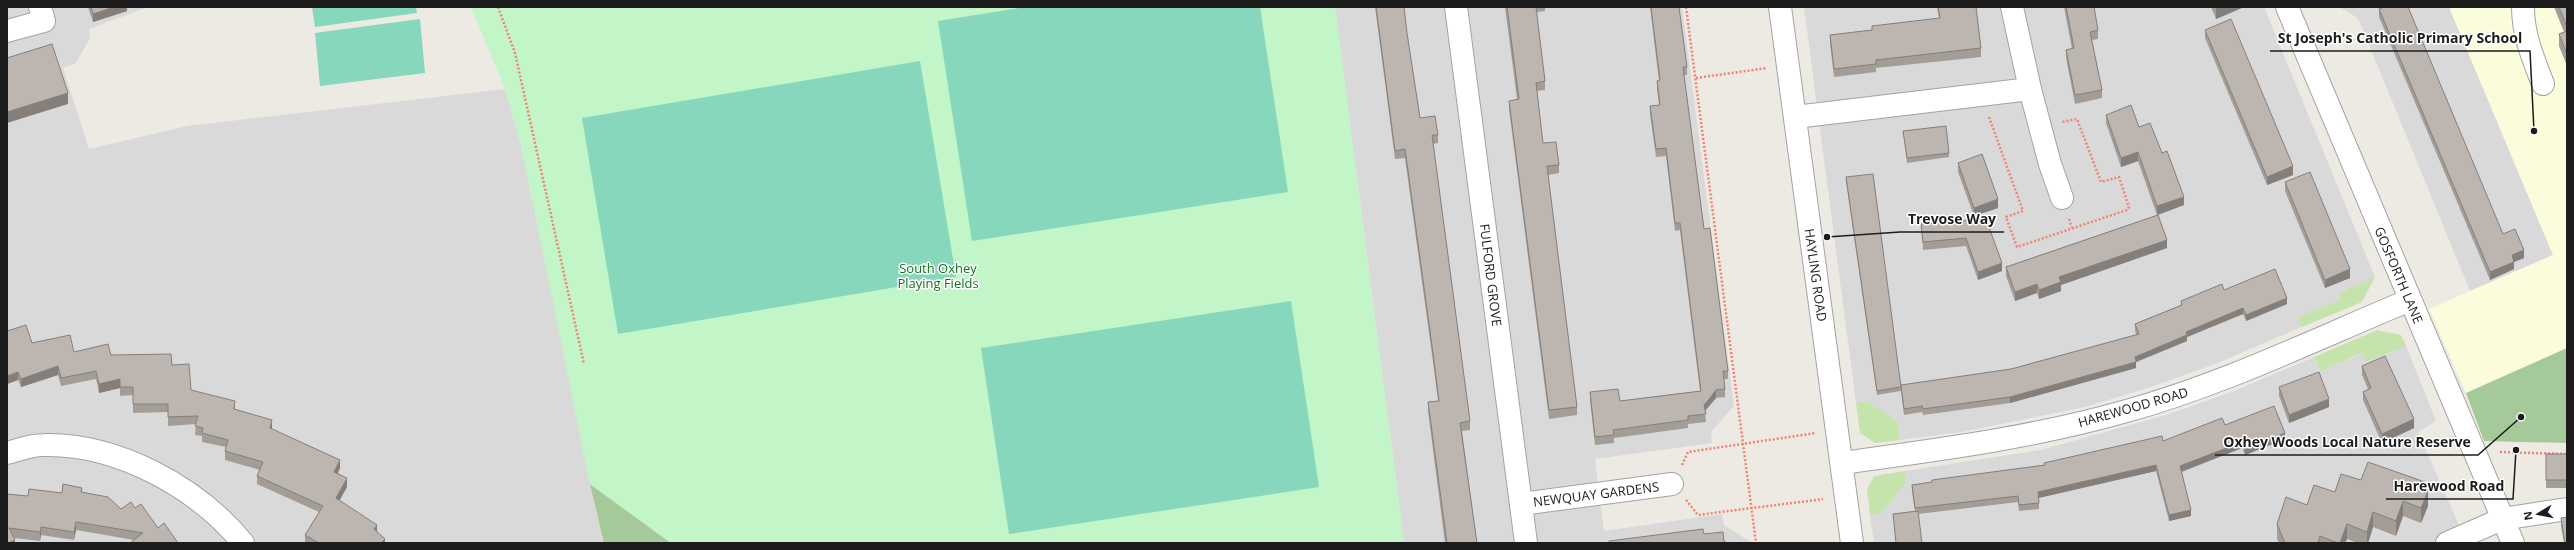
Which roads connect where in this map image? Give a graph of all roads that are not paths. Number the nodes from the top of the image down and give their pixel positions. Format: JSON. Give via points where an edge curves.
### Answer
{"nodes":[{"id":1,"x":40,"y":7,"type":"edge"},
{"id":2,"x":1456,"y":7,"type":"edge"},
{"id":3,"x":1780,"y":7,"type":"edge"},
{"id":4,"x":2012,"y":7,"type":"edge"},
{"id":5,"x":2287,"y":7,"type":"edge"},
{"id":6,"x":2523,"y":7,"type":"edge"},
{"id":7,"x":7,"y":31,"type":"edge"},
{"id":8,"x":2543,"y":84,"type":"dead end"},
{"id":9,"x":2030,"y":89,"type":"junction"},
{"id":10,"x":1795,"y":117,"type":"junction"},
{"id":11,"x":2062,"y":198,"type":"dead end"},
{"id":12,"x":2410,"y":300,"type":"junction"},
{"id":13,"x":7,"y":453,"type":"edge"},
{"id":14,"x":1842,"y":463,"type":"junction"},
{"id":15,"x":1672,"y":484,"type":"road end"},
{"id":16,"x":1521,"y":504,"type":"junction"},
{"id":17,"x":2567,"y":509,"type":"edge"},
{"id":18,"x":2502,"y":519,"type":"junction"},
{"id":19,"x":243,"y":543,"type":"edge"},
{"id":20,"x":1526,"y":543,"type":"edge"},
{"id":21,"x":1852,"y":543,"type":"edge"},
{"id":22,"x":2447,"y":543,"type":"edge"},
{"id":23,"x":2513,"y":543,"type":"edge"}],
"edges":[{"from":1,"to":7,"type":"street","via":[[44,21]]},
{"from":2,"to":16,"type":"street","name":"FULFORD GROVE"},
{"from":3,"to":10,"type":"street","name":"HAYLING ROAD"},
{"from":4,"to":9,"type":"street"},
{"from":5,"to":12,"type":"street","name":"GOSFORTH LANE"},
{"from":6,"to":8,"type":"street","via":[[2523,25]]},
{"from":9,"to":10,"type":"street"},
{"from":9,"to":11,"type":"street"},
{"from":10,"to":14,"type":"street","name":"HAYLING ROAD"},
{"from":12,"to":14,"type":"street","name":"HAREWOOD ROAD","via":[[2186,392],[2124,412],[2033,434]]},
{"from":12,"to":18,"type":"street","name":"GOSFORTH LANE"},
{"from":13,"to":19,"type":"street","via":[[41,445],[64,445],[119,458],[188,492],[215,514]]},
{"from":14,"to":21,"type":"street","name":"HAYLING ROAD"},
{"from":15,"to":16,"type":"street","name":"NEWQUAY GARDENS"},
{"from":16,"to":20,"type":"street","name":"FULFORD GROVE"},
{"from":17,"to":18,"type":"street"},
{"from":18,"to":22,"type":"street"},
{"from":18,"to":23,"type":"street","name":"GOSFORTH LANE"}]}
